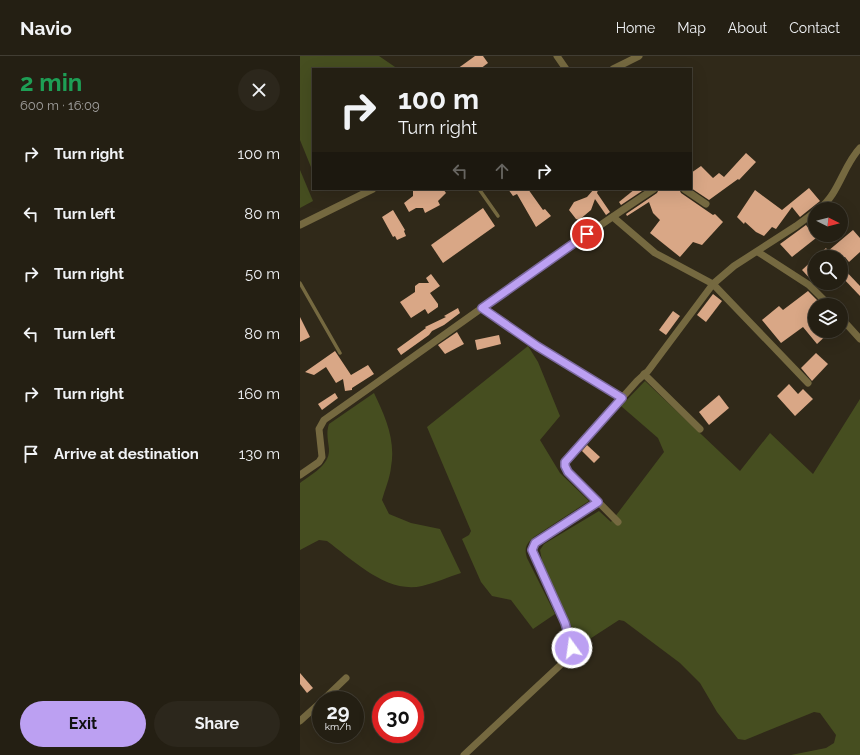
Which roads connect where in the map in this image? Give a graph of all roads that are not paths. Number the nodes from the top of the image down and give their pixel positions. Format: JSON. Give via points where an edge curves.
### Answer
{"nodes":[{"id":1,"x":557,"y":56,"type":"edge"},
{"id":2,"x":639,"y":56,"type":"edge"},
{"id":3,"x":565,"y":68,"type":"edge"},
{"id":4,"x":615,"y":68,"type":"edge"},
{"id":5,"x":860,"y":148,"type":"edge"},
{"id":6,"x":371,"y":190,"type":"edge"},
{"id":7,"x":480,"y":190,"type":"edge"},
{"id":8,"x":653,"y":190,"type":"edge"},
{"id":9,"x":685,"y":190,"type":"edge"},
{"id":10,"x":825,"y":202,"type":"edge"},
{"id":11,"x":706,"y":204,"type":"dead end"},
{"id":12,"x":498,"y":216,"type":"dead end"},
{"id":13,"x":613,"y":217,"type":"junction"},
{"id":14,"x":808,"y":217,"type":"edge"},
{"id":15,"x":300,"y":225,"type":"edge"},
{"id":16,"x":758,"y":252,"type":"junction"},
{"id":17,"x":300,"y":283,"type":"edge"},
{"id":18,"x":714,"y":284,"type":"junction"},
{"id":19,"x":822,"y":298,"type":"edge"},
{"id":20,"x":482,"y":308,"type":"junction"},
{"id":21,"x":848,"y":326,"type":"edge"},
{"id":22,"x":860,"y":339,"type":"edge"},
{"id":23,"x":340,"y":353,"type":"dead end"},
{"id":24,"x":644,"y":374,"type":"junction"},
{"id":25,"x":808,"y":382,"type":"dead end"},
{"id":26,"x":622,"y":398,"type":"junction"},
{"id":27,"x":700,"y":429,"type":"dead end"},
{"id":28,"x":300,"y":475,"type":"edge"},
{"id":29,"x":598,"y":502,"type":"junction"},
{"id":30,"x":618,"y":522,"type":"dead end"},
{"id":31,"x":346,"y":678,"type":"dead end"},
{"id":32,"x":332,"y":691,"type":"edge"},
{"id":33,"x":312,"y":710,"type":"edge"},
{"id":34,"x":300,"y":721,"type":"edge"},
{"id":35,"x":464,"y":755,"type":"edge"}],
"edges":[{"from":1,"to":3,"type":"street"},
{"from":2,"to":4,"type":"street"},
{"from":5,"to":10,"type":"street","via":[[852,156],[833,193]]},
{"from":6,"to":15,"type":"street"},
{"from":7,"to":12,"type":"lane"},
{"from":8,"to":13,"type":"street"},
{"from":9,"to":11,"type":"street"},
{"from":13,"to":18,"type":"street","via":[[655,253]]},
{"from":13,"to":20,"type":"street"},
{"from":14,"to":16,"type":"street"},
{"from":16,"to":18,"type":"street","via":[[734,266]]},
{"from":16,"to":19,"type":"street","via":[[809,285]]},
{"from":17,"to":23,"type":"lane"},
{"from":18,"to":24,"type":"street"},
{"from":18,"to":25,"type":"street"},
{"from":20,"to":26,"type":"street","via":[[537,346]]},
{"from":20,"to":28,"type":"street","via":[[324,420],[319,429],[322,456],[319,462]]},
{"from":21,"to":22,"type":"street"},
{"from":24,"to":26,"type":"street"},
{"from":24,"to":27,"type":"street"},
{"from":26,"to":29,"type":"street","via":[[565,462],[568,472]]},
{"from":29,"to":30,"type":"street"},
{"from":29,"to":35,"type":"street","via":[[535,543],[532,550],[569,634],[572,648],[570,656]]},
{"from":31,"to":32,"type":"street"},
{"from":33,"to":34,"type":"street"}]}
